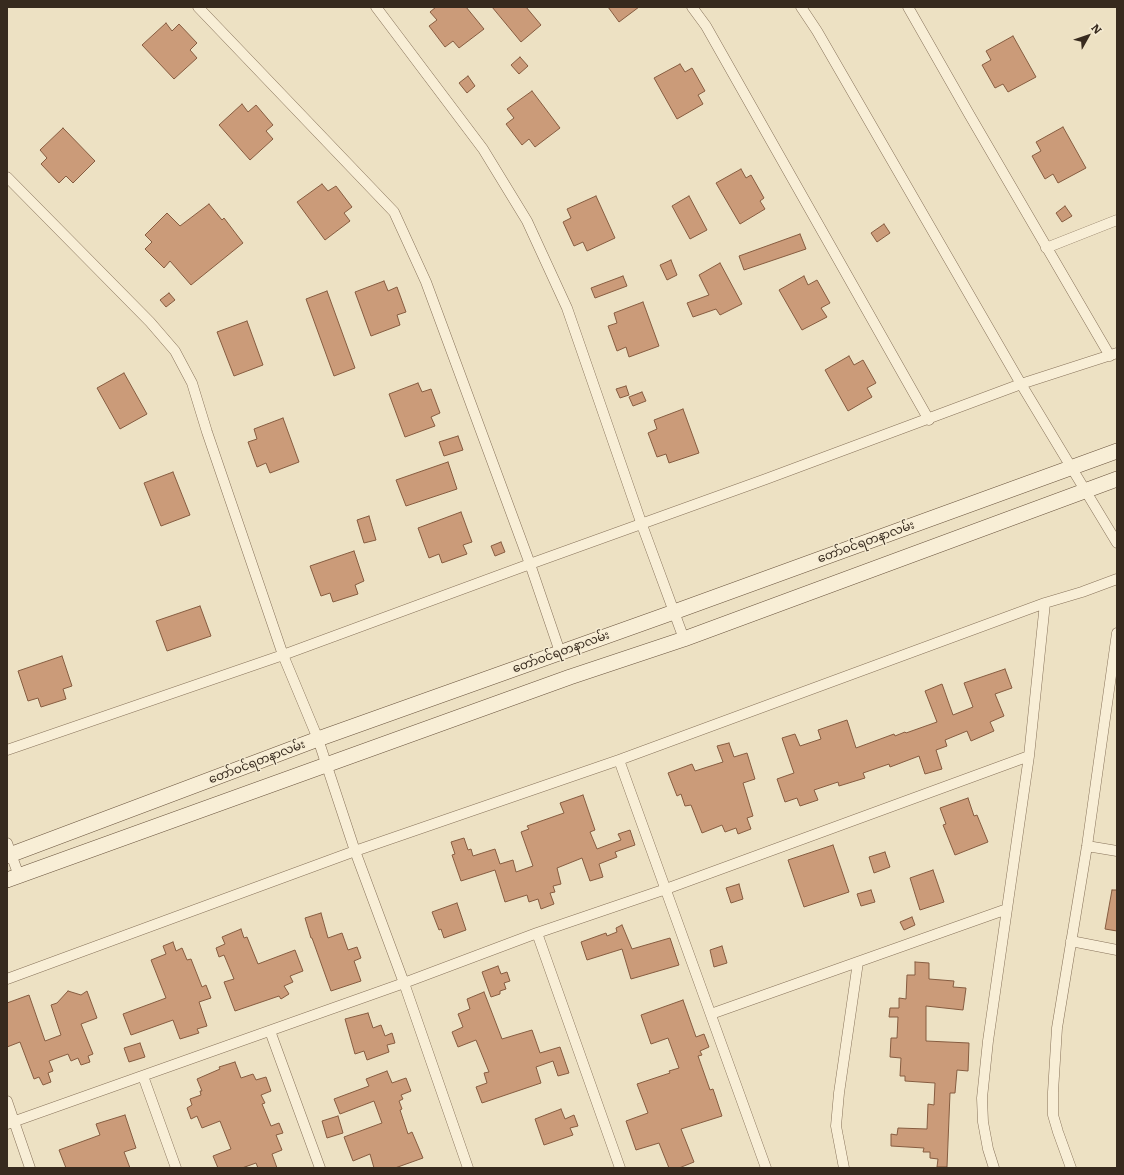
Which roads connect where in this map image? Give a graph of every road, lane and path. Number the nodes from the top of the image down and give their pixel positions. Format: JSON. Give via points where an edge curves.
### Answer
{"nodes":[{"id":1,"x":198,"y":7,"type":"edge"},
{"id":2,"x":376,"y":7,"type":"edge"},
{"id":3,"x":692,"y":7,"type":"edge"},
{"id":4,"x":801,"y":7,"type":"edge"},
{"id":5,"x":908,"y":7,"type":"edge"},
{"id":6,"x":7,"y":177,"type":"edge"},
{"id":7,"x":1117,"y":220,"type":"edge"},
{"id":8,"x":1046,"y":248,"type":"junction"},
{"id":9,"x":1113,"y":354,"type":"edge"},
{"id":10,"x":1021,"y":384,"type":"junction"},
{"id":11,"x":929,"y":420,"type":"junction"},
{"id":12,"x":1117,"y":451,"type":"edge"},
{"id":13,"x":1072,"y":467,"type":"junction"},
{"id":14,"x":1117,"y":479,"type":"edge"},
{"id":15,"x":1086,"y":490,"type":"junction"},
{"id":16,"x":642,"y":525,"type":"junction"},
{"id":17,"x":1117,"y":543,"type":"edge"},
{"id":18,"x":530,"y":564,"type":"junction"},
{"id":19,"x":1117,"y":579,"type":"edge"},
{"id":20,"x":1045,"y":603,"type":"junction"},
{"id":21,"x":674,"y":612,"type":"junction"},
{"id":22,"x":1117,"y":633,"type":"edge"},
{"id":23,"x":684,"y":639,"type":"junction"},
{"id":24,"x":560,"y":652,"type":"junction"},
{"id":25,"x":283,"y":655,"type":"junction"},
{"id":26,"x":318,"y":739,"type":"junction"},
{"id":27,"x":7,"y":750,"type":"edge"},
{"id":28,"x":1028,"y":756,"type":"junction"},
{"id":29,"x":618,"y":760,"type":"junction"},
{"id":30,"x":325,"y":765,"type":"junction"},
{"id":31,"x":1087,"y":846,"type":"junction"},
{"id":32,"x":1117,"y":851,"type":"edge"},
{"id":33,"x":8,"y":852,"type":"edge"},
{"id":34,"x":355,"y":852,"type":"junction"},
{"id":35,"x":13,"y":878,"type":"edge"},
{"id":36,"x":666,"y":889,"type":"junction"},
{"id":37,"x":1007,"y":909,"type":"junction"},
{"id":38,"x":537,"y":933,"type":"junction"},
{"id":39,"x":1072,"y":941,"type":"junction"},
{"id":40,"x":1117,"y":950,"type":"edge"},
{"id":41,"x":858,"y":962,"type":"junction"},
{"id":42,"x":7,"y":979,"type":"edge"},
{"id":43,"x":404,"y":983,"type":"junction"},
{"id":44,"x":711,"y":1014,"type":"junction"},
{"id":45,"x":270,"y":1031,"type":"junction"},
{"id":46,"x":143,"y":1076,"type":"junction"},
{"id":47,"x":7,"y":1102,"type":"edge"},
{"id":48,"x":10,"y":1123,"type":"edge"},
{"id":49,"x":30,"y":1168,"type":"edge"},
{"id":50,"x":176,"y":1168,"type":"edge"},
{"id":51,"x":320,"y":1168,"type":"edge"},
{"id":52,"x":468,"y":1168,"type":"edge"},
{"id":53,"x":620,"y":1168,"type":"edge"},
{"id":54,"x":766,"y":1168,"type":"edge"},
{"id":55,"x":844,"y":1168,"type":"edge"},
{"id":56,"x":994,"y":1168,"type":"edge"},
{"id":57,"x":1071,"y":1168,"type":"edge"}],
"edges":[{"from":1,"to":18,"type":"street","via":[[394,212],[426,282]]},
{"from":2,"to":16,"type":"street","via":[[483,149],[528,222],[567,308]]},
{"from":3,"to":11,"type":"street","via":[[706,26]]},
{"from":4,"to":10,"type":"street"},
{"from":5,"to":8,"type":"street"},
{"from":6,"to":25,"type":"street","via":[[175,350],[192,383]]},
{"from":7,"to":8,"type":"street"},
{"from":8,"to":9,"type":"street"},
{"from":9,"to":10,"type":"street"},
{"from":10,"to":11,"type":"street"},
{"from":10,"to":13,"type":"street"},
{"from":11,"to":16,"type":"street"},
{"from":12,"to":13,"type":"main road","name":"တော်ဝင်ရတနာလမ်း"},
{"from":13,"to":15,"type":"street"},
{"from":13,"to":21,"type":"main road","name":"တော်ဝင်ရတနာလမ်း"},
{"from":14,"to":15,"type":"main road","name":"တော်ဝင်ရတနာလမ်း"},
{"from":15,"to":17,"type":"street"},
{"from":15,"to":23,"type":"main road","name":"တော်ဝင်ရတနာလမ်း"},
{"from":16,"to":18,"type":"street"},
{"from":16,"to":21,"type":"street"},
{"from":18,"to":24,"type":"street"},
{"from":18,"to":25,"type":"street"},
{"from":19,"to":20,"type":"street"},
{"from":20,"to":28,"type":"street"},
{"from":20,"to":29,"type":"street"},
{"from":21,"to":23,"type":"street"},
{"from":21,"to":24,"type":"main road","name":"တော်ဝင်ရတနာလမ်း"},
{"from":22,"to":31,"type":"street"},
{"from":23,"to":30,"type":"main road","name":"တော်ဝင်ရတနာလမ်း"},
{"from":24,"to":26,"type":"main road","name":"တော်ဝင်ရတနာလမ်း"},
{"from":25,"to":26,"type":"street"},
{"from":25,"to":27,"type":"street"},
{"from":26,"to":30,"type":"street"},
{"from":26,"to":33,"type":"main road","name":"တော်ဝင်ရတနာလမ်း"},
{"from":28,"to":36,"type":"street"},
{"from":28,"to":37,"type":"street"},
{"from":29,"to":34,"type":"street"},
{"from":29,"to":36,"type":"street"},
{"from":30,"to":34,"type":"street"},
{"from":30,"to":35,"type":"main road","name":"တော်ဝင်ရတနာလမ်း"},
{"from":31,"to":32,"type":"street"},
{"from":31,"to":39,"type":"street"},
{"from":33,"to":35,"type":"street"},
{"from":34,"to":42,"type":"street"},
{"from":34,"to":43,"type":"street"},
{"from":36,"to":38,"type":"street"},
{"from":36,"to":44,"type":"street"},
{"from":37,"to":41,"type":"street"},
{"from":37,"to":56,"type":"street","via":[[982,1098],[983,1122]]},
{"from":38,"to":43,"type":"street"},
{"from":38,"to":53,"type":"street"},
{"from":39,"to":40,"type":"street"},
{"from":39,"to":57,"type":"street","via":[[1057,1028],[1052,1092],[1053,1115]]},
{"from":41,"to":44,"type":"street"},
{"from":41,"to":55,"type":"street","via":[[836,1126]]},
{"from":43,"to":45,"type":"street"},
{"from":43,"to":52,"type":"street"},
{"from":44,"to":54,"type":"street"},
{"from":45,"to":46,"type":"street"},
{"from":45,"to":51,"type":"street"},
{"from":46,"to":48,"type":"street"},
{"from":46,"to":50,"type":"street"},
{"from":47,"to":48,"type":"street"},
{"from":48,"to":49,"type":"street"}]}
